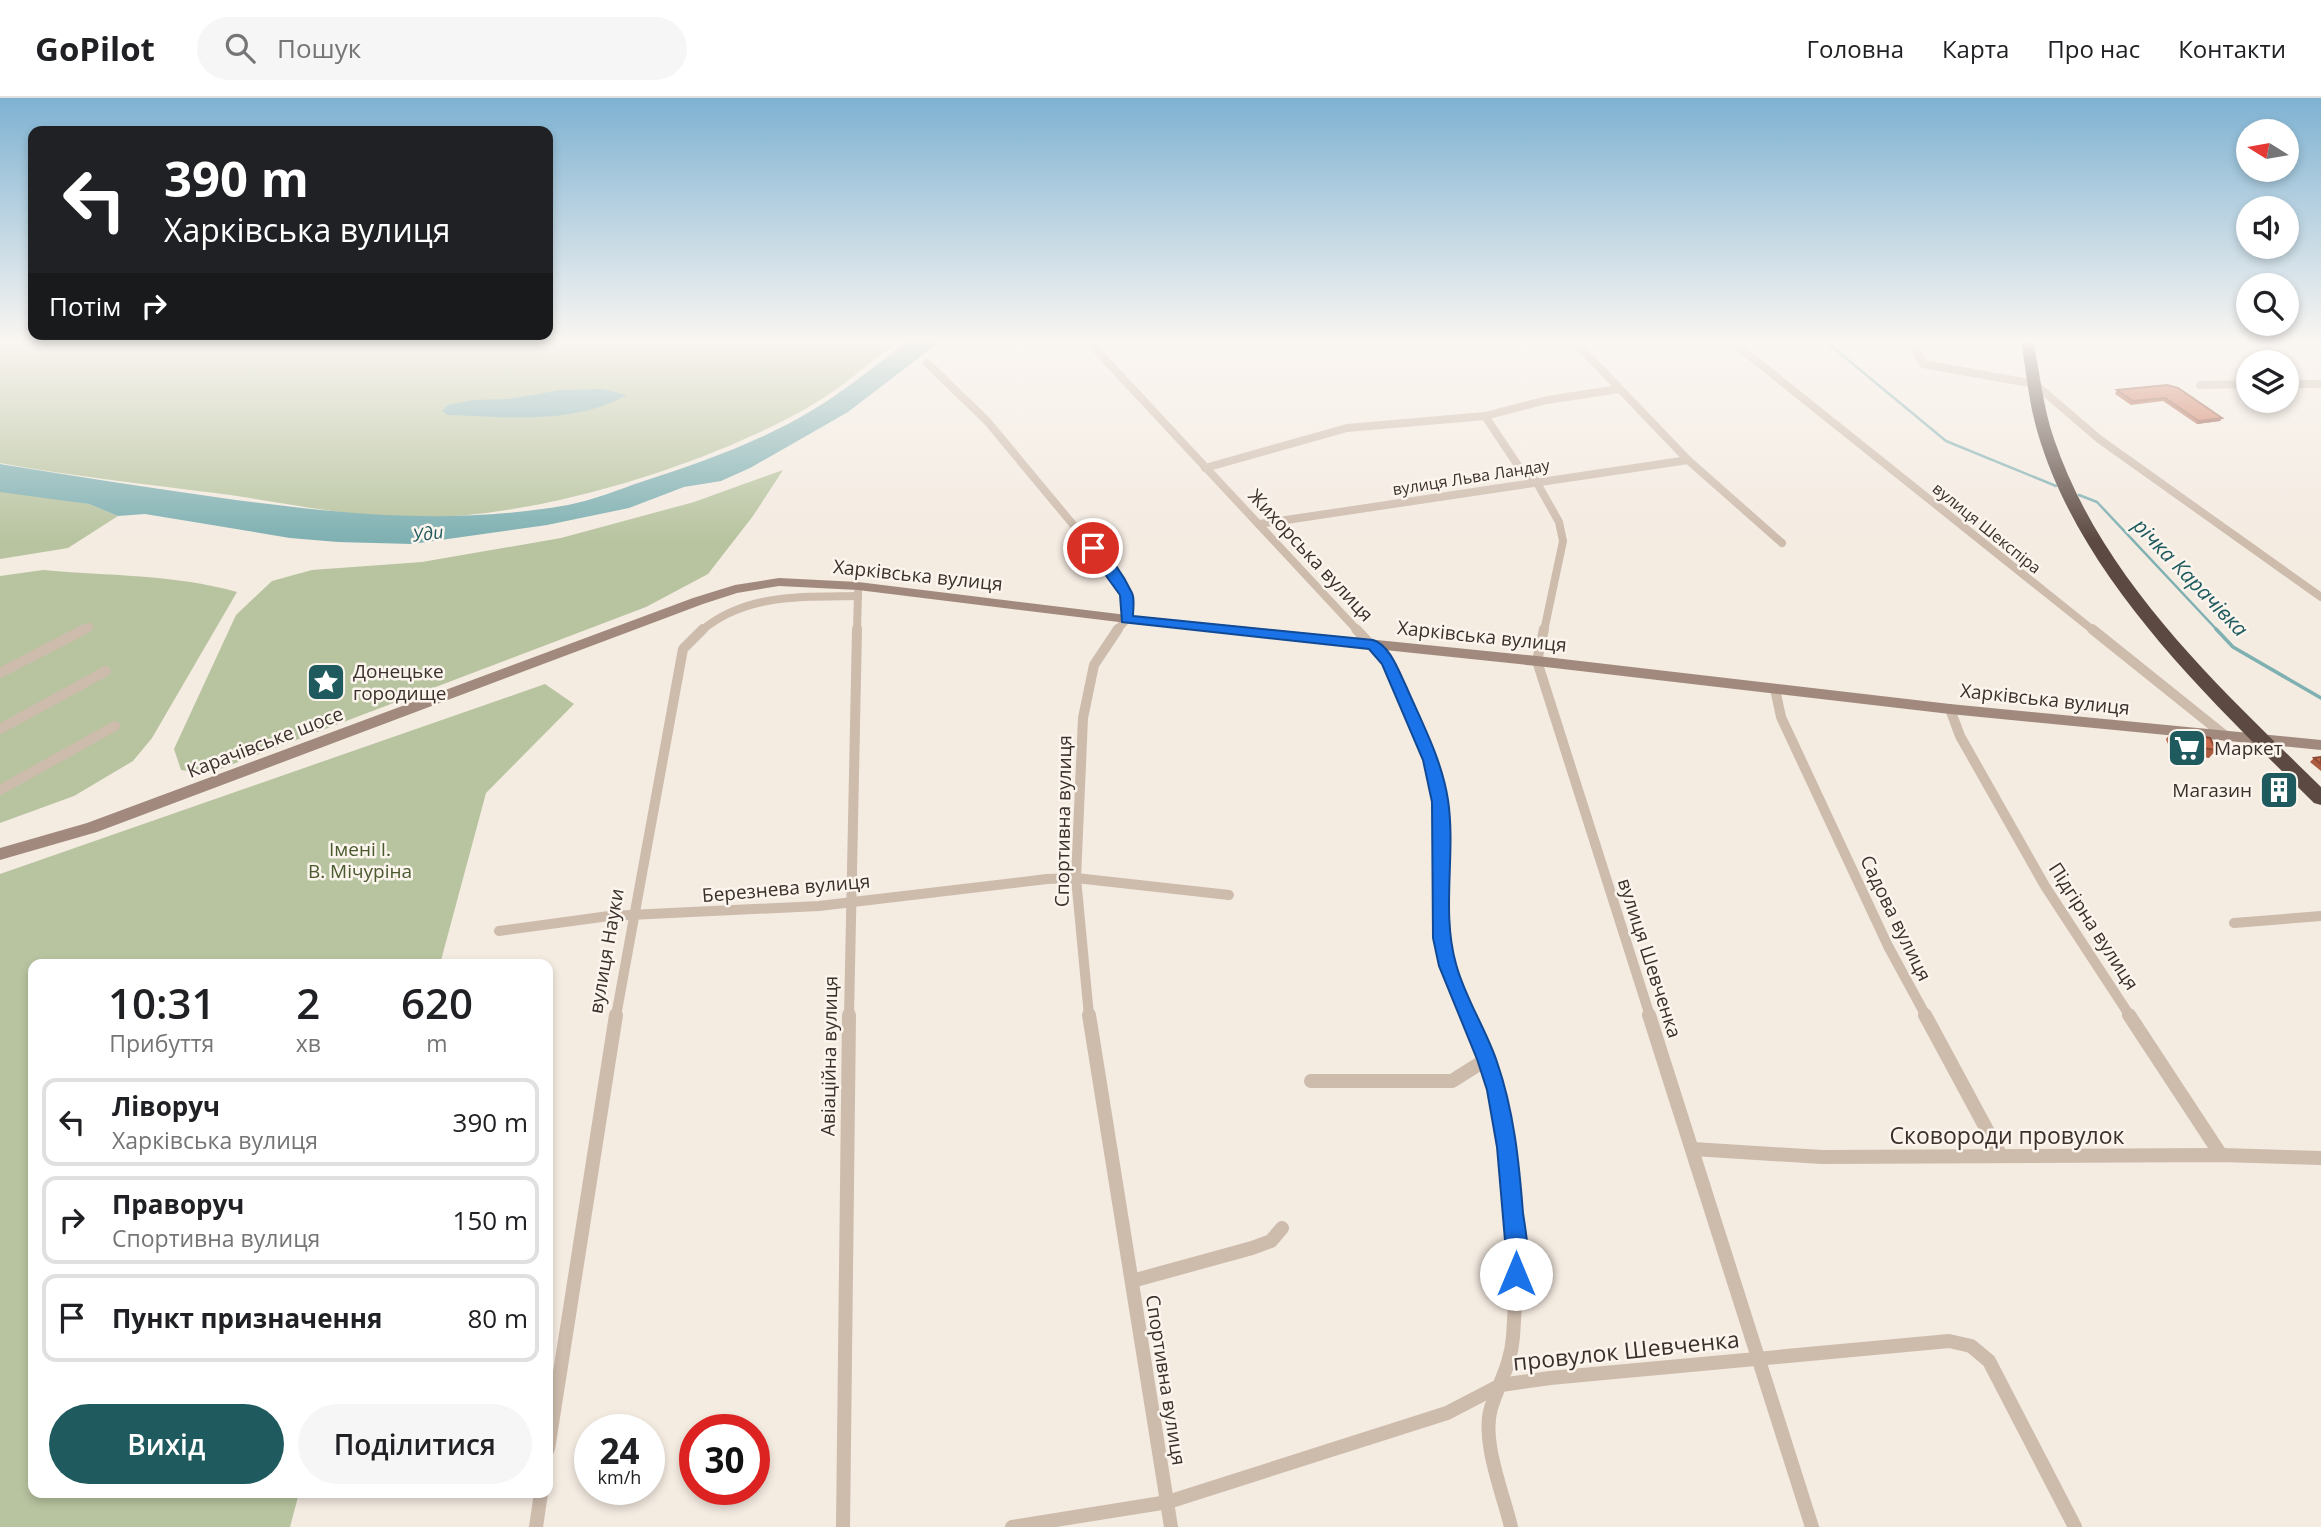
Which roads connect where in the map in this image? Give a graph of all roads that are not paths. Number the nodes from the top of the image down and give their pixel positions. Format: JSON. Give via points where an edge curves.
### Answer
{"nodes":[{"id":1,"x":972,"y":407,"type":"edge"},
{"id":2,"x":1148,"y":407,"type":"edge"},
{"id":3,"x":1521,"y":407,"type":"edge"},
{"id":4,"x":1637,"y":407,"type":"edge"},
{"id":5,"x":1813,"y":407,"type":"edge"},
{"id":6,"x":2040,"y":407,"type":"edge"},
{"id":7,"x":2061,"y":407,"type":"edge"},
{"id":8,"x":1485,"y":416,"type":"junction"},
{"id":9,"x":1688,"y":460,"type":"junction"},
{"id":10,"x":1205,"y":468,"type":"junction"},
{"id":11,"x":1536,"y":481,"type":"junction"},
{"id":12,"x":1259,"y":524,"type":"junction"},
{"id":13,"x":1782,"y":543,"type":"dead end"},
{"id":14,"x":858,"y":591,"type":"junction"},
{"id":15,"x":2321,"y":597,"type":"edge"},
{"id":16,"x":698,"y":601,"type":"joint"},
{"id":17,"x":1127,"y":619,"type":"junction"},
{"id":18,"x":89,"y":627,"type":"dead end"},
{"id":19,"x":1373,"y":645,"type":"junction"},
{"id":20,"x":1537,"y":661,"type":"junction"},
{"id":21,"x":106,"y":671,"type":"dead end"},
{"id":22,"x":0,"y":673,"type":"edge"},
{"id":23,"x":1776,"y":689,"type":"junction"},
{"id":24,"x":1950,"y":709,"type":"junction"},
{"id":25,"x":115,"y":726,"type":"dead end"},
{"id":26,"x":0,"y":729,"type":"edge"},
{"id":27,"x":2228,"y":738,"type":"junction"},
{"id":28,"x":2263,"y":741,"type":"junction"},
{"id":29,"x":2321,"y":745,"type":"edge"},
{"id":30,"x":0,"y":790,"type":"edge"},
{"id":31,"x":2321,"y":798,"type":"edge"},
{"id":32,"x":0,"y":854,"type":"edge"},
{"id":33,"x":1076,"y":878,"type":"junction"},
{"id":34,"x":1229,"y":895,"type":"dead end"},
{"id":35,"x":850,"y":903,"type":"junction"},
{"id":36,"x":634,"y":915,"type":"junction"},
{"id":37,"x":2321,"y":916,"type":"edge"},
{"id":38,"x":2234,"y":923,"type":"dead end"},
{"id":39,"x":499,"y":931,"type":"dead end"},
{"id":40,"x":1487,"y":1059,"type":"junction"},
{"id":41,"x":1311,"y":1081,"type":"dead end"},
{"id":42,"x":1693,"y":1149,"type":"junction"},
{"id":43,"x":2221,"y":1155,"type":"junction"},
{"id":44,"x":2001,"y":1156,"type":"junction"},
{"id":45,"x":2321,"y":1158,"type":"edge"},
{"id":46,"x":1282,"y":1228,"type":"dead end"},
{"id":47,"x":1132,"y":1282,"type":"junction"},
{"id":48,"x":1757,"y":1359,"type":"junction"},
{"id":49,"x":1501,"y":1385,"type":"junction"},
{"id":50,"x":553,"y":1417,"type":"edge"},
{"id":51,"x":540,"y":1498,"type":"edge"},
{"id":52,"x":1168,"y":1502,"type":"junction"},
{"id":53,"x":536,"y":1527,"type":"edge"},
{"id":54,"x":843,"y":1527,"type":"edge"},
{"id":55,"x":1012,"y":1527,"type":"edge"},
{"id":56,"x":1171,"y":1527,"type":"edge"},
{"id":57,"x":1511,"y":1527,"type":"edge"},
{"id":58,"x":1812,"y":1527,"type":"edge"},
{"id":59,"x":2075,"y":1527,"type":"edge"}],
"edges":[{"from":1,"to":17,"type":"street","via":[[1111,569],[1127,595]]},
{"from":2,"to":10,"type":"street","name":"Жихорська вулиця"},
{"from":3,"to":8,"type":"street"},
{"from":4,"to":9,"type":"street"},
{"from":5,"to":27,"type":"street","name":"вулиця Шекспіра"},
{"from":6,"to":28,"type":"highway","via":[[2049,447],[2070,497],[2134,597],[2182,656]]},
{"from":7,"to":15,"type":"street","via":[[2099,439]]},
{"from":8,"to":10,"type":"street","via":[[1347,428]]},
{"from":8,"to":11,"type":"street","name":"вулиця Шевченка","via":[[1519,467]]},
{"from":9,"to":11,"type":"street","name":"вулиця Льва Ландау"},
{"from":9,"to":13,"type":"street"},
{"from":10,"to":12,"type":"street","name":"Жихорська вулиця"},
{"from":11,"to":12,"type":"street","name":"вулиця Льва Ландау"},
{"from":11,"to":20,"type":"street","name":"вулиця Шевченка","via":[[1559,522],[1563,541]]},
{"from":12,"to":19,"type":"street","name":"Жихорська вулиця"},
{"from":14,"to":16,"type":"main road","name":"Харківська вулиця","via":[[779,582]]},
{"from":14,"to":17,"type":"main road","name":"Харківська вулиця"},
{"from":14,"to":35,"type":"street","name":"Авіаційна вулиця"},
{"from":14,"to":36,"type":"street","name":"вулиця Науки","via":[[731,609],[683,649]]},
{"from":16,"to":32,"type":"main road","name":"Карачівське шосе","via":[[91,828]]},
{"from":17,"to":19,"type":"main road","name":"Харківська вулиця"},
{"from":17,"to":33,"type":"street","name":"Спортивна вулиця","via":[[1094,665],[1083,718]]},
{"from":18,"to":22,"type":"street"},
{"from":19,"to":20,"type":"main road","name":"Харківська вулиця"},
{"from":19,"to":40,"type":"street","name":"Жихорська вулиця","via":[[1388,663],[1431,760],[1440,802],[1441,938],[1447,966]]},
{"from":20,"to":23,"type":"main road","name":"Харківська вулиця"},
{"from":20,"to":42,"type":"street","name":"вулиця Шевченка"},
{"from":21,"to":26,"type":"street"},
{"from":23,"to":24,"type":"main road","name":"Харківська вулиця"},
{"from":23,"to":44,"type":"street","name":"Садова вулиця","via":[[1781,717],[1888,946]]},
{"from":24,"to":27,"type":"main road","name":"Харківська вулиця"},
{"from":24,"to":43,"type":"street","name":"Підгірна вулиця","via":[[1960,736],[2046,886]]},
{"from":25,"to":30,"type":"street"},
{"from":27,"to":28,"type":"main road","name":"Харківська вулиця"},
{"from":28,"to":29,"type":"main road","name":"Харківська вулиця"},
{"from":28,"to":31,"type":"highway"},
{"from":33,"to":34,"type":"street","name":"Березнева вулиця"},
{"from":33,"to":35,"type":"street","name":"Березнева вулиця","via":[[1001,881]]},
{"from":33,"to":47,"type":"street","name":"Спортивна вулиця","via":[[1084,985]]},
{"from":35,"to":36,"type":"street","name":"Березнева вулиця"},
{"from":35,"to":54,"type":"street","name":"Авіаційна вулиця"},
{"from":36,"to":39,"type":"street","name":"Березнева вулиця"},
{"from":36,"to":50,"type":"street","name":"вулиця Науки"},
{"from":37,"to":38,"type":"street"},
{"from":40,"to":41,"type":"street","via":[[1452,1081]]},
{"from":40,"to":49,"type":"street","name":"Жихорська вулиця","via":[[1507,1147],[1517,1252],[1513,1339]]},
{"from":42,"to":44,"type":"street","name":"Сковороди провулок","via":[[1822,1157]]},
{"from":42,"to":48,"type":"street","name":"вулиця Шевченка"},
{"from":43,"to":44,"type":"street","name":"Сковороди провулок"},
{"from":43,"to":45,"type":"street","name":"Сковороди провулок"},
{"from":46,"to":47,"type":"street","via":[[1271,1241],[1252,1248]]},
{"from":47,"to":52,"type":"street","name":"Спортивна вулиця"},
{"from":48,"to":49,"type":"street","name":"провулок Шевченка"},
{"from":48,"to":58,"type":"street","name":"вулиця Шевченка"},
{"from":48,"to":59,"type":"street","name":"провулок Шевченка","via":[[1949,1341],[1971,1346],[1989,1361]]},
{"from":49,"to":52,"type":"street","name":"провулок Шевченка","via":[[1447,1413]]},
{"from":49,"to":57,"type":"street","name":"Жихорська вулиця","via":[[1491,1409],[1488,1435]]},
{"from":51,"to":53,"type":"street"},
{"from":52,"to":55,"type":"street","name":"провулок Шевченка"},
{"from":52,"to":56,"type":"street","name":"Спортивна вулиця"}]}
